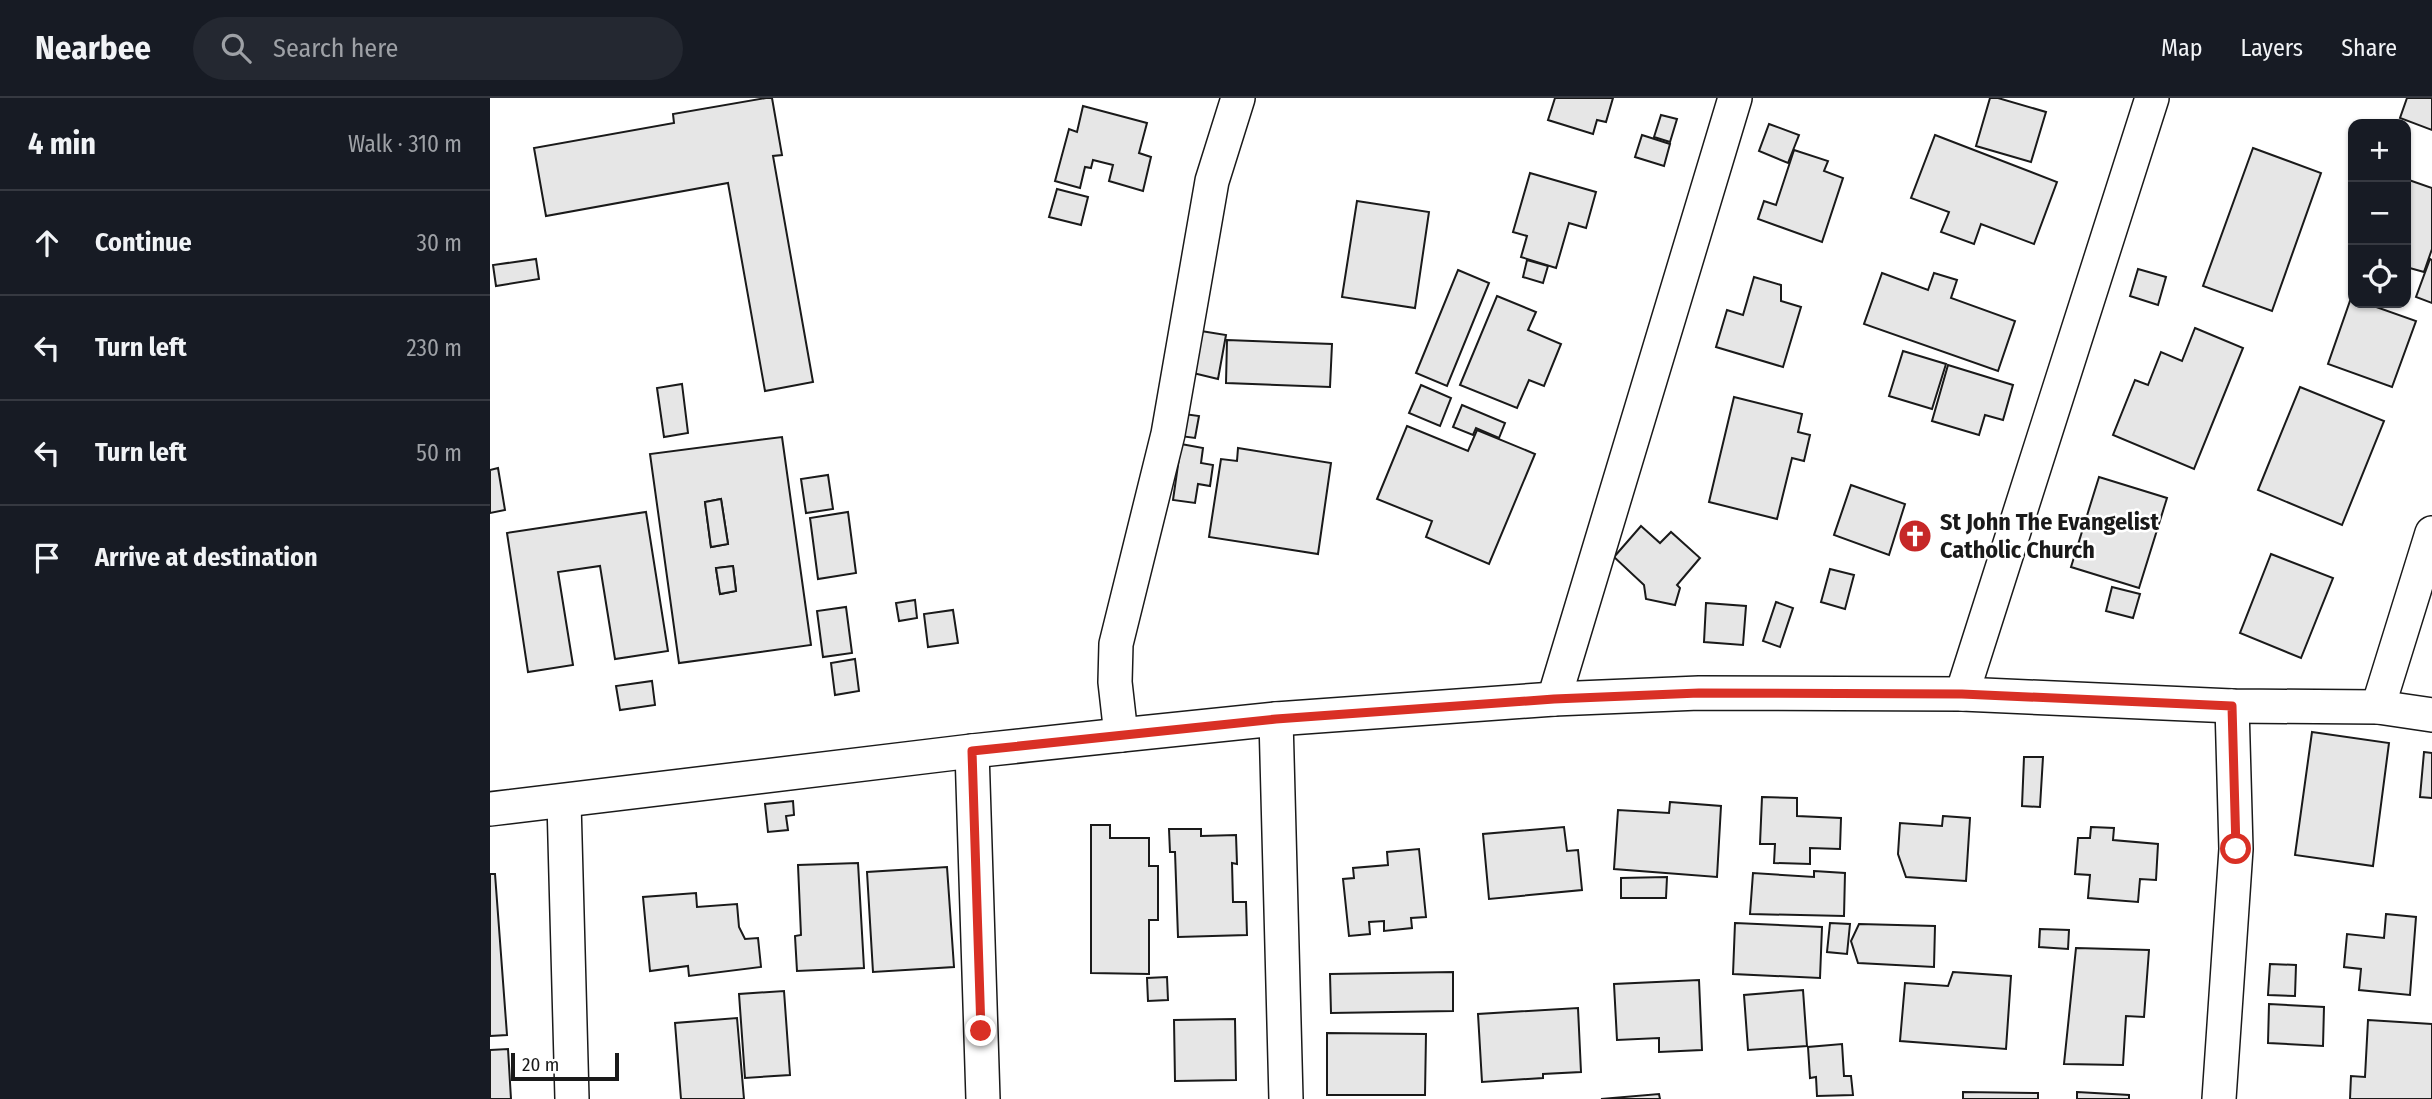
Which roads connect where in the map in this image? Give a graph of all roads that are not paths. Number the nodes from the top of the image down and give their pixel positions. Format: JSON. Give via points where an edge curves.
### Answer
{"nodes":[{"id":1,"x":1238,"y":98,"type":"edge"},
{"id":2,"x":1735,"y":98,"type":"edge"},
{"id":3,"x":2152,"y":98,"type":"edge"},
{"id":4,"x":2432,"y":533,"type":"edge"},
{"id":5,"x":1962,"y":694,"type":"junction"},
{"id":6,"x":1554,"y":699,"type":"junction"},
{"id":7,"x":2232,"y":706,"type":"junction"},
{"id":8,"x":2378,"y":707,"type":"junction"},
{"id":9,"x":2432,"y":715,"type":"edge"},
{"id":10,"x":1276,"y":719,"type":"junction"},
{"id":11,"x":1121,"y":735,"type":"junction"},
{"id":12,"x":972,"y":751,"type":"junction"},
{"id":13,"x":565,"y":802,"type":"junction"},
{"id":14,"x":490,"y":809,"type":"edge"},
{"id":15,"x":572,"y":1099,"type":"edge"},
{"id":16,"x":983,"y":1099,"type":"edge"},
{"id":17,"x":1286,"y":1099,"type":"edge"},
{"id":18,"x":2219,"y":1099,"type":"edge"}],
"edges":[{"from":1,"to":11,"type":"street","via":[[1212,181],[1168,434],[1116,643]]},
{"from":2,"to":6,"type":"street"},
{"from":3,"to":5,"type":"street"},
{"from":4,"to":8,"type":"street"},
{"from":5,"to":6,"type":"street","via":[[1699,693]]},
{"from":5,"to":7,"type":"street"},
{"from":6,"to":10,"type":"street"},
{"from":7,"to":8,"type":"street"},
{"from":7,"to":18,"type":"street","via":[[2236,849]]},
{"from":8,"to":9,"type":"street"},
{"from":10,"to":11,"type":"street"},
{"from":10,"to":17,"type":"street"},
{"from":11,"to":12,"type":"street"},
{"from":12,"to":13,"type":"street"},
{"from":12,"to":16,"type":"street"},
{"from":13,"to":14,"type":"street"},
{"from":13,"to":15,"type":"street"}]}
